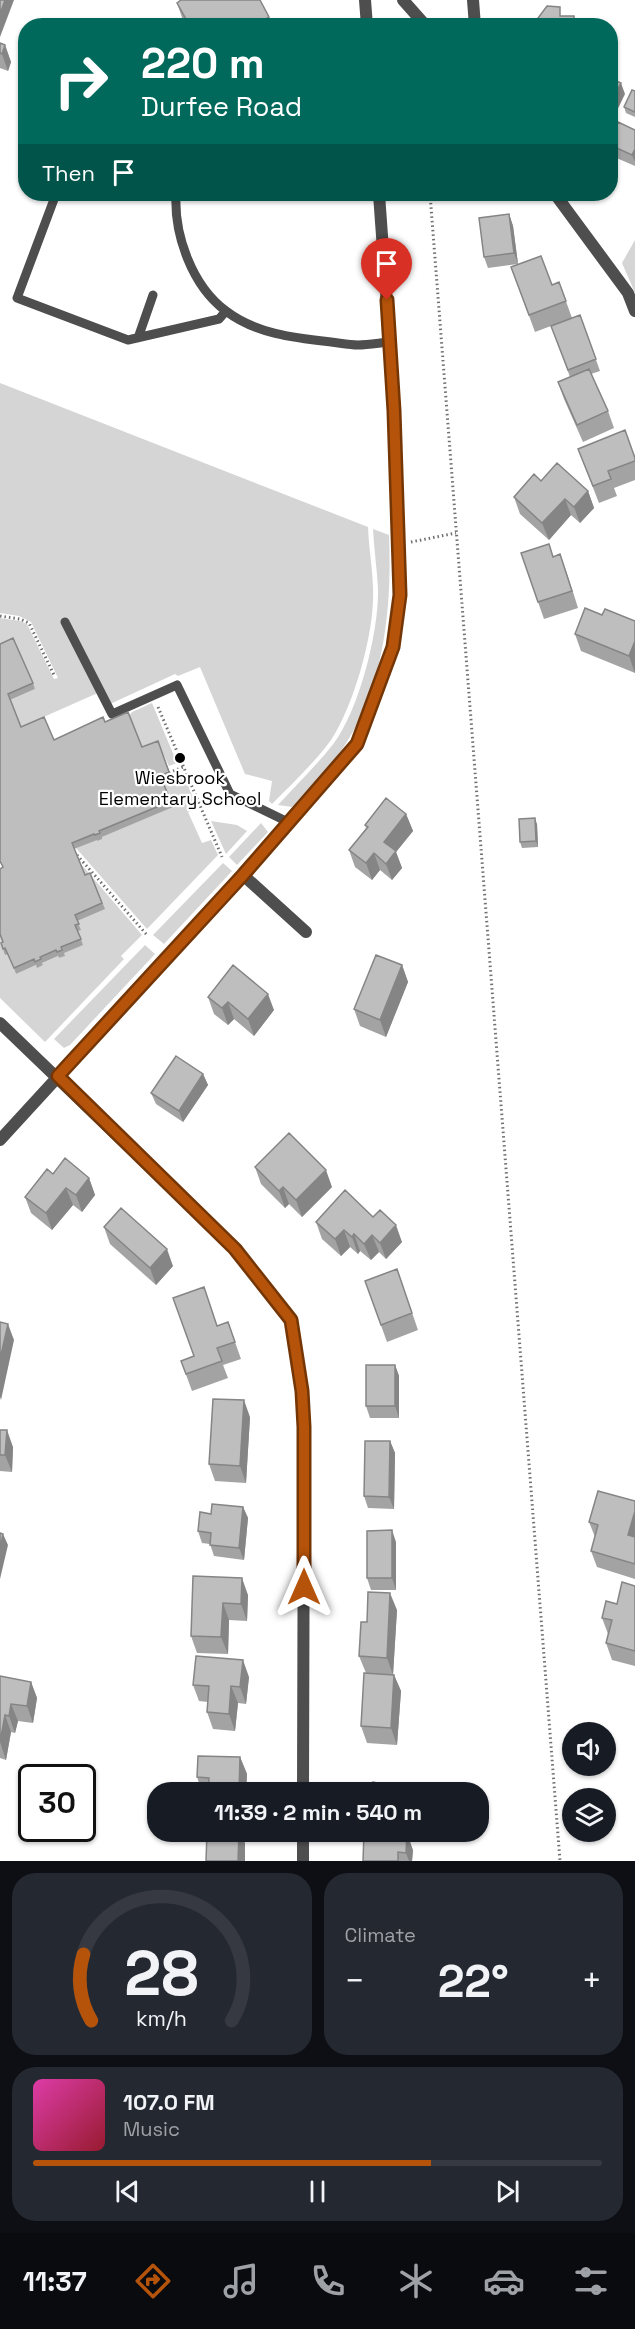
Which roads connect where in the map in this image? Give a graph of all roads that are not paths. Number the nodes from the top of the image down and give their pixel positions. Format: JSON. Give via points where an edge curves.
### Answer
{"nodes":[{"id":1,"x":365,"y":0,"type":"edge"},
{"id":2,"x":404,"y":0,"type":"edge"},
{"id":3,"x":473,"y":0,"type":"edge"},
{"id":4,"x":366,"y":18,"type":"edge"},
{"id":5,"x":419,"y":18,"type":"edge"},
{"id":6,"x":474,"y":18,"type":"edge"},
{"id":7,"x":53,"y":201,"type":"edge"},
{"id":8,"x":176,"y":201,"type":"edge"},
{"id":9,"x":380,"y":201,"type":"edge"},
{"id":10,"x":560,"y":201,"type":"edge"},
{"id":11,"x":153,"y":295,"type":"dead end"},
{"id":12,"x":226,"y":311,"type":"junction"},
{"id":13,"x":635,"y":311,"type":"edge"},
{"id":14,"x":138,"y":338,"type":"junction"},
{"id":15,"x":390,"y":342,"type":"junction"},
{"id":16,"x":65,"y":622,"type":"dead end"},
{"id":17,"x":288,"y":822,"type":"junction"},
{"id":18,"x":243,"y":875,"type":"junction"},
{"id":19,"x":306,"y":932,"type":"dead end"},
{"id":20,"x":0,"y":1023,"type":"edge"},
{"id":21,"x":58,"y":1076,"type":"junction"},
{"id":22,"x":0,"y":1140,"type":"edge"},
{"id":23,"x":303,"y":1782,"type":"edge"},
{"id":24,"x":303,"y":1842,"type":"edge"},
{"id":25,"x":303,"y":1861,"type":"edge"}],
"edges":[{"from":1,"to":4,"type":"street"},
{"from":2,"to":5,"type":"street"},
{"from":3,"to":6,"type":"street"},
{"from":7,"to":14,"type":"lane","via":[[17,298],[128,340]]},
{"from":8,"to":12,"type":"lane","via":[[177,224],[189,262]]},
{"from":9,"to":15,"type":"street"},
{"from":10,"to":13,"type":"street","via":[[628,293]]},
{"from":11,"to":14,"type":"lane"},
{"from":12,"to":14,"type":"lane","via":[[219,319]]},
{"from":12,"to":15,"type":"lane","via":[[262,330],[279,334],[357,345]]},
{"from":15,"to":17,"type":"street","via":[[400,595],[393,647],[357,744]]},
{"from":16,"to":17,"type":"lane","via":[[112,714],[177,685],[230,794]]},
{"from":17,"to":18,"type":"street"},
{"from":18,"to":19,"type":"street"},
{"from":18,"to":21,"type":"street"},
{"from":20,"to":21,"type":"street"},
{"from":21,"to":22,"type":"street"},
{"from":21,"to":23,"type":"street","via":[[235,1249],[291,1320],[304,1427]]},
{"from":24,"to":25,"type":"street"}]}
